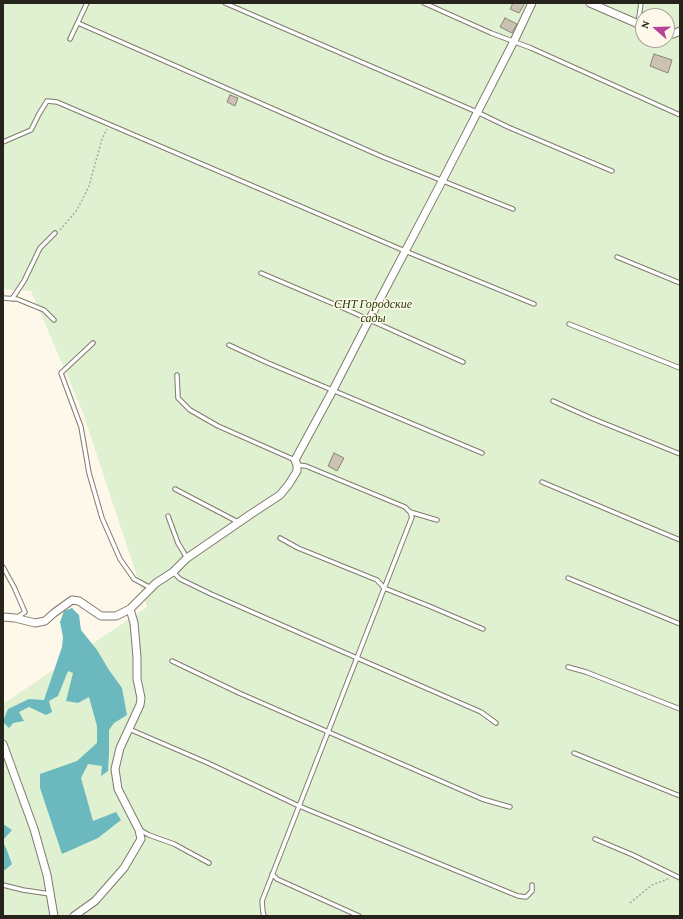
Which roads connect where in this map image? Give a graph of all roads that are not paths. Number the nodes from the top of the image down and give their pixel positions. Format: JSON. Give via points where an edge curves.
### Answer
{"nodes":[{"id":1,"x":87,"y":3,"type":"edge"},
{"id":2,"x":225,"y":3,"type":"edge"},
{"id":3,"x":424,"y":3,"type":"edge"},
{"id":4,"x":532,"y":3,"type":"edge"},
{"id":5,"x":590,"y":3,"type":"edge"},
{"id":6,"x":78,"y":23,"type":"junction"},
{"id":7,"x":635,"y":23,"type":"edge"},
{"id":8,"x":70,"y":39,"type":"dead end"},
{"id":9,"x":514,"y":41,"type":"junction"},
{"id":10,"x":478,"y":112,"type":"junction"},
{"id":11,"x":680,"y":115,"type":"edge"},
{"id":12,"x":3,"y":142,"type":"edge"},
{"id":13,"x":612,"y":171,"type":"dead end"},
{"id":14,"x":442,"y":180,"type":"junction"},
{"id":15,"x":513,"y":209,"type":"dead end"},
{"id":16,"x":55,"y":233,"type":"road end"},
{"id":17,"x":405,"y":251,"type":"junction"},
{"id":18,"x":617,"y":257,"type":"dead end"},
{"id":19,"x":261,"y":273,"type":"dead end"},
{"id":20,"x":680,"y":283,"type":"edge"},
{"id":21,"x":3,"y":298,"type":"edge"},
{"id":22,"x":12,"y":299,"type":"junction"},
{"id":23,"x":534,"y":304,"type":"dead end"},
{"id":24,"x":54,"y":320,"type":"dead end"},
{"id":25,"x":369,"y":320,"type":"junction"},
{"id":26,"x":569,"y":324,"type":"dead end"},
{"id":27,"x":93,"y":343,"type":"dead end"},
{"id":28,"x":230,"y":345,"type":"dead end"},
{"id":29,"x":463,"y":362,"type":"dead end"},
{"id":30,"x":680,"y":368,"type":"edge"},
{"id":31,"x":177,"y":375,"type":"dead end"},
{"id":32,"x":333,"y":390,"type":"junction"},
{"id":33,"x":553,"y":401,"type":"dead end"},
{"id":34,"x":482,"y":453,"type":"dead end"},
{"id":35,"x":680,"y":454,"type":"edge"},
{"id":36,"x":296,"y":463,"type":"junction"},
{"id":37,"x":542,"y":482,"type":"dead end"},
{"id":38,"x":175,"y":489,"type":"dead end"},
{"id":39,"x":410,"y":512,"type":"junction"},
{"id":40,"x":168,"y":516,"type":"dead end"},
{"id":41,"x":437,"y":520,"type":"dead end"},
{"id":42,"x":238,"y":522,"type":"junction"},
{"id":43,"x":280,"y":538,"type":"dead end"},
{"id":44,"x":680,"y":540,"type":"edge"},
{"id":45,"x":187,"y":558,"type":"junction"},
{"id":46,"x":3,"y":567,"type":"edge"},
{"id":47,"x":173,"y":572,"type":"junction"},
{"id":48,"x":568,"y":578,"type":"dead end"},
{"id":49,"x":151,"y":588,"type":"junction"},
{"id":50,"x":384,"y":588,"type":"junction"},
{"id":51,"x":130,"y":609,"type":"junction"},
{"id":52,"x":3,"y":617,"type":"edge"},
{"id":53,"x":15,"y":618,"type":"junction"},
{"id":54,"x":680,"y":624,"type":"edge"},
{"id":55,"x":483,"y":630,"type":"dead end"},
{"id":56,"x":357,"y":658,"type":"junction"},
{"id":57,"x":172,"y":660,"type":"dead end"},
{"id":58,"x":568,"y":667,"type":"dead end"},
{"id":59,"x":680,"y":709,"type":"edge"},
{"id":60,"x":496,"y":723,"type":"dead end"},
{"id":61,"x":129,"y":729,"type":"junction"},
{"id":62,"x":328,"y":732,"type":"junction"},
{"id":63,"x":3,"y":744,"type":"edge"},
{"id":64,"x":574,"y":754,"type":"dead end"},
{"id":65,"x":680,"y":796,"type":"edge"},
{"id":66,"x":299,"y":806,"type":"junction"},
{"id":67,"x":510,"y":807,"type":"dead end"},
{"id":68,"x":139,"y":830,"type":"junction"},
{"id":69,"x":595,"y":840,"type":"dead end"},
{"id":70,"x":209,"y":863,"type":"dead end"},
{"id":71,"x":272,"y":874,"type":"junction"},
{"id":72,"x":680,"y":878,"type":"edge"},
{"id":73,"x":3,"y":885,"type":"edge"},
{"id":74,"x":532,"y":885,"type":"dead end"},
{"id":75,"x":50,"y":894,"type":"junction"},
{"id":76,"x":54,"y":916,"type":"edge"},
{"id":77,"x":74,"y":916,"type":"edge"},
{"id":78,"x":264,"y":916,"type":"edge"},
{"id":79,"x":358,"y":916,"type":"edge"}],
"edges":[{"from":1,"to":6,"type":"lane"},
{"from":2,"to":10,"type":"lane"},
{"from":3,"to":9,"type":"lane"},
{"from":4,"to":9,"type":"street"},
{"from":5,"to":7,"type":"street"},
{"from":6,"to":8,"type":"lane"},
{"from":6,"to":14,"type":"lane","via":[[383,157]]},
{"from":9,"to":10,"type":"street"},
{"from":9,"to":11,"type":"lane"},
{"from":10,"to":13,"type":"lane"},
{"from":10,"to":14,"type":"street"},
{"from":12,"to":17,"type":"lane","via":[[32,130],[47,101],[57,102]]},
{"from":14,"to":15,"type":"lane"},
{"from":14,"to":17,"type":"street"},
{"from":16,"to":22,"type":"lane","via":[[40,248]]},
{"from":17,"to":23,"type":"lane"},
{"from":17,"to":25,"type":"street"},
{"from":18,"to":20,"type":"lane"},
{"from":19,"to":25,"type":"lane"},
{"from":21,"to":22,"type":"lane"},
{"from":22,"to":24,"type":"lane","via":[[44,310]]},
{"from":25,"to":29,"type":"lane"},
{"from":25,"to":32,"type":"street"},
{"from":26,"to":30,"type":"lane"},
{"from":27,"to":49,"type":"lane","via":[[61,373],[81,427],[89,473],[102,518],[120,559],[134,579]]},
{"from":28,"to":32,"type":"lane"},
{"from":31,"to":36,"type":"lane","via":[[178,398],[190,410]]},
{"from":32,"to":34,"type":"lane"},
{"from":32,"to":36,"type":"street"},
{"from":33,"to":35,"type":"lane"},
{"from":36,"to":39,"type":"lane","via":[[405,507]]},
{"from":36,"to":42,"type":"street","via":[[297,471],[280,495]]},
{"from":37,"to":44,"type":"lane"},
{"from":38,"to":42,"type":"lane"},
{"from":39,"to":41,"type":"lane"},
{"from":39,"to":50,"type":"lane","via":[[412,517]]},
{"from":40,"to":45,"type":"lane","via":[[178,543]]},
{"from":42,"to":45,"type":"street"},
{"from":43,"to":50,"type":"lane","via":[[376,580]]},
{"from":45,"to":47,"type":"street"},
{"from":46,"to":53,"type":"lane","via":[[25,612]]},
{"from":47,"to":49,"type":"street"},
{"from":47,"to":56,"type":"lane","via":[[180,579],[199,588]]},
{"from":48,"to":54,"type":"lane"},
{"from":49,"to":51,"type":"street"},
{"from":50,"to":55,"type":"lane"},
{"from":50,"to":56,"type":"lane"},
{"from":51,"to":53,"type":"street","via":[[116,616],[101,616],[79,601],[72,600],[45,621],[35,623]]},
{"from":51,"to":61,"type":"street","via":[[134,623],[137,679],[141,698]]},
{"from":52,"to":53,"type":"street"},
{"from":56,"to":60,"type":"lane","via":[[481,712]]},
{"from":56,"to":62,"type":"lane"},
{"from":57,"to":62,"type":"lane"},
{"from":58,"to":59,"type":"lane"},
{"from":61,"to":66,"type":"lane"},
{"from":61,"to":68,"type":"street","via":[[114,769],[118,790]]},
{"from":62,"to":66,"type":"lane"},
{"from":62,"to":67,"type":"lane","via":[[482,799]]},
{"from":63,"to":75,"type":"street","via":[[34,829]]},
{"from":64,"to":65,"type":"lane"},
{"from":66,"to":71,"type":"lane"},
{"from":66,"to":74,"type":"lane","via":[[518,896],[526,897],[532,891]]},
{"from":68,"to":70,"type":"lane","via":[[174,844]]},
{"from":68,"to":77,"type":"street","via":[[141,839],[124,868],[95,900]]},
{"from":69,"to":72,"type":"lane"},
{"from":71,"to":78,"type":"lane","via":[[262,901]]},
{"from":71,"to":79,"type":"lane","via":[[277,879]]},
{"from":73,"to":75,"type":"lane"},
{"from":75,"to":76,"type":"street"}]}
